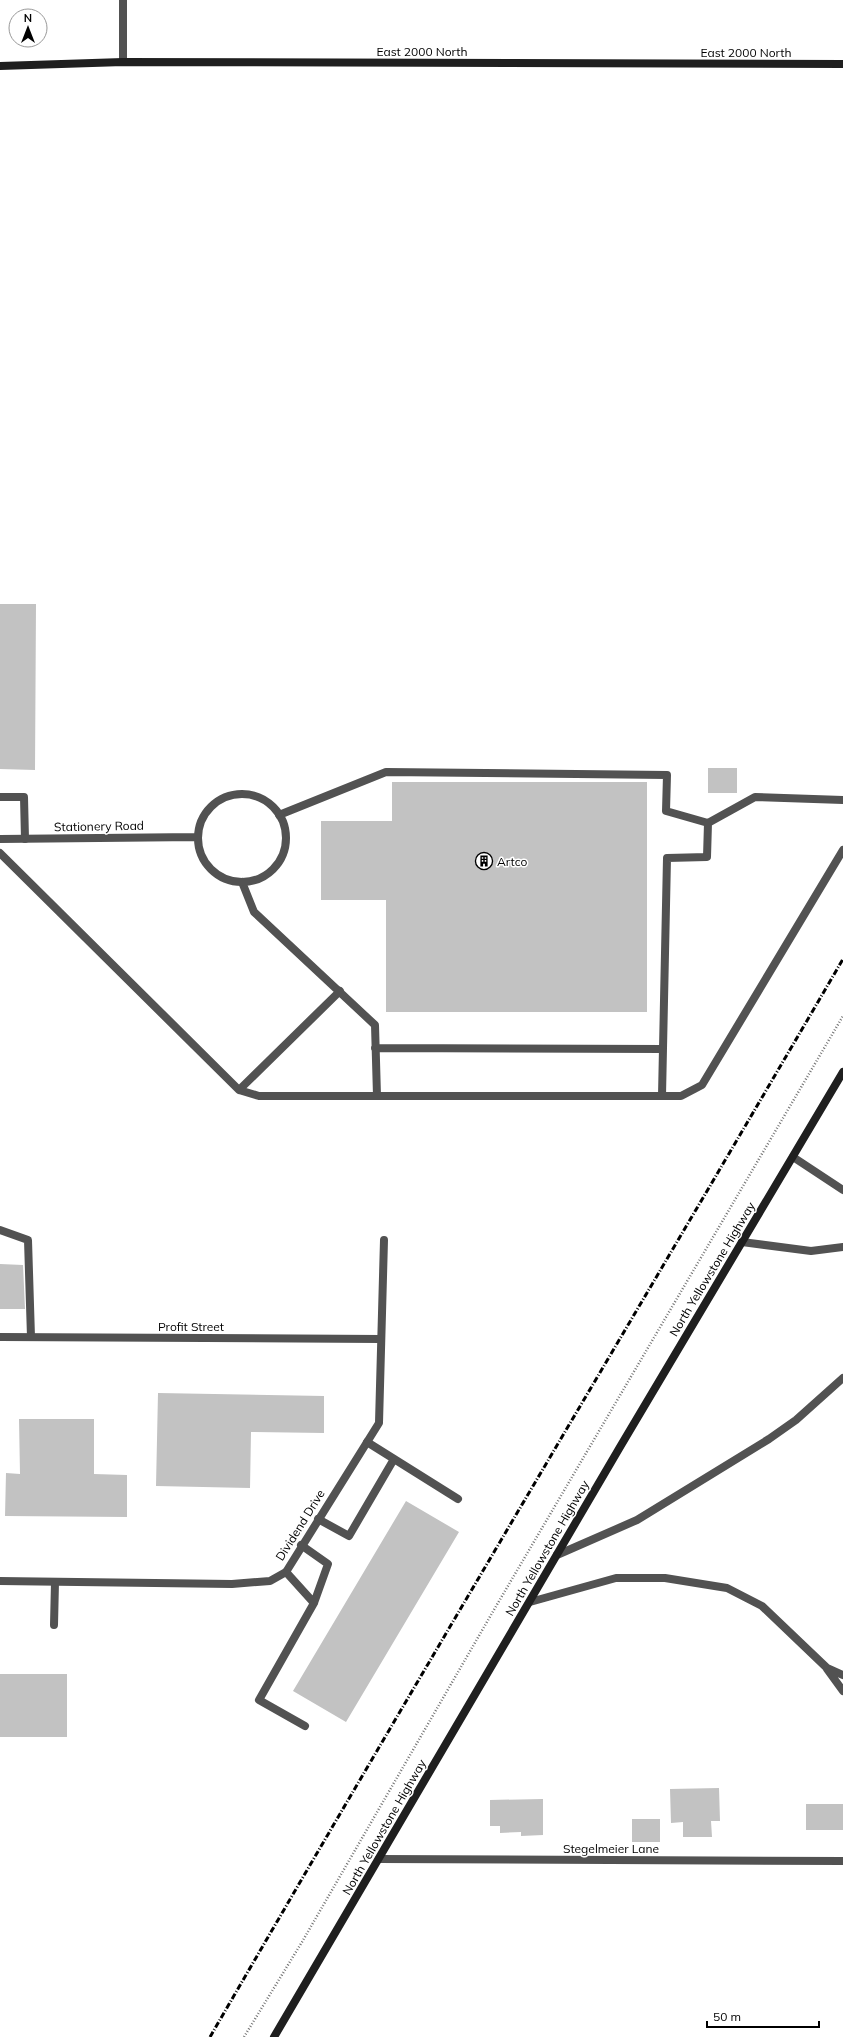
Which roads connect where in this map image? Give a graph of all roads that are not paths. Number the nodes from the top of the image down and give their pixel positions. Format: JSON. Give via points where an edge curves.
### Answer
{"nodes":[{"id":1,"x":124,"y":0,"type":"edge"},
{"id":2,"x":123,"y":62,"type":"junction"},
{"id":3,"x":843,"y":64,"type":"edge"},
{"id":4,"x":0,"y":66,"type":"edge"},
{"id":5,"x":0,"y":797,"type":"edge"},
{"id":6,"x":843,"y":800,"type":"edge"},
{"id":7,"x":279,"y":815,"type":"junction"},
{"id":8,"x":708,"y":823,"type":"junction"},
{"id":9,"x":197,"y":837,"type":"junction"},
{"id":10,"x":25,"y":838,"type":"junction"},
{"id":11,"x":0,"y":839,"type":"edge"},
{"id":12,"x":843,"y":850,"type":"edge"},
{"id":13,"x":0,"y":853,"type":"edge"},
{"id":14,"x":242,"y":882,"type":"junction"},
{"id":15,"x":340,"y":990,"type":"junction"},
{"id":16,"x":375,"y":1048,"type":"junction"},
{"id":17,"x":663,"y":1050,"type":"junction"},
{"id":18,"x":843,"y":1072,"type":"edge"},
{"id":19,"x":239,"y":1090,"type":"junction"},
{"id":20,"x":377,"y":1096,"type":"junction"},
{"id":21,"x":662,"y":1096,"type":"junction"},
{"id":22,"x":793,"y":1157,"type":"junction"},
{"id":23,"x":843,"y":1190,"type":"edge"},
{"id":24,"x":0,"y":1230,"type":"edge"},
{"id":25,"x":384,"y":1240,"type":"dead end"},
{"id":26,"x":742,"y":1242,"type":"junction"},
{"id":27,"x":843,"y":1247,"type":"edge"},
{"id":28,"x":0,"y":1337,"type":"edge"},
{"id":29,"x":31,"y":1337,"type":"junction"},
{"id":30,"x":381,"y":1339,"type":"junction"},
{"id":31,"x":843,"y":1378,"type":"edge"},
{"id":32,"x":367,"y":1442,"type":"junction"},
{"id":33,"x":394,"y":1459,"type":"junction"},
{"id":34,"x":458,"y":1499,"type":"dead end"},
{"id":35,"x":318,"y":1519,"type":"junction"},
{"id":36,"x":301,"y":1545,"type":"junction"},
{"id":37,"x":557,"y":1555,"type":"junction"},
{"id":38,"x":286,"y":1572,"type":"junction"},
{"id":39,"x":0,"y":1582,"type":"edge"},
{"id":40,"x":54,"y":1582,"type":"junction"},
{"id":41,"x":530,"y":1602,"type":"junction"},
{"id":42,"x":314,"y":1603,"type":"junction"},
{"id":43,"x":54,"y":1625,"type":"dead end"},
{"id":44,"x":826,"y":1668,"type":"junction"},
{"id":45,"x":843,"y":1675,"type":"edge"},
{"id":46,"x":843,"y":1691,"type":"edge"},
{"id":47,"x":305,"y":1726,"type":"dead end"},
{"id":48,"x":379,"y":1859,"type":"junction"},
{"id":49,"x":843,"y":1861,"type":"edge"},
{"id":50,"x":274,"y":2037,"type":"edge"}],
"edges":[{"from":1,"to":2,"type":"street"},
{"from":2,"to":3,"type":"main road","name":"East 2000 North"},
{"from":2,"to":4,"type":"main road","name":"East 2000 North"},
{"from":5,"to":10,"type":"street","via":[[24,797]]},
{"from":6,"to":8,"type":"street","via":[[755,797]]},
{"from":7,"to":8,"type":"street","via":[[386,772],[667,775],[666,811]]},
{"from":7,"to":9,"type":"street","via":[[275,808],[263,799],[249,794],[234,794],[220,799],[208,809],[200,822]]},
{"from":7,"to":14,"type":"street","via":[[286,836],[285,850],[279,862],[269,873],[257,880]]},
{"from":8,"to":17,"type":"street","via":[[707,857],[667,858]]},
{"from":9,"to":10,"type":"street","name":"Stationery Road"},
{"from":9,"to":14,"type":"street","via":[[199,851],[210,869],[228,880]]},
{"from":10,"to":11,"type":"street","name":"Stationery Road"},
{"from":12,"to":21,"type":"street","via":[[702,1085],[681,1096]]},
{"from":13,"to":19,"type":"street"},
{"from":14,"to":15,"type":"street","via":[[254,912]]},
{"from":15,"to":16,"type":"street","via":[[374,1024]]},
{"from":15,"to":19,"type":"street"},
{"from":16,"to":17,"type":"street"},
{"from":16,"to":20,"type":"street"},
{"from":17,"to":21,"type":"street"},
{"from":18,"to":22,"type":"main road","name":"North Yellowstone Highway"},
{"from":19,"to":20,"type":"street","via":[[259,1096]]},
{"from":20,"to":21,"type":"street"},
{"from":22,"to":23,"type":"street"},
{"from":22,"to":26,"type":"main road","name":"North Yellowstone Highway"},
{"from":24,"to":29,"type":"street","via":[[28,1240]]},
{"from":25,"to":30,"type":"street","name":"Dividend Drive"},
{"from":26,"to":27,"type":"street","via":[[811,1251]]},
{"from":26,"to":37,"type":"main road","name":"North Yellowstone Highway"},
{"from":28,"to":29,"type":"street","name":"Profit Street"},
{"from":29,"to":30,"type":"street","name":"Profit Street"},
{"from":30,"to":32,"type":"street","name":"Dividend Drive","via":[[379,1423]]},
{"from":31,"to":37,"type":"street","via":[[796,1420],[769,1439],[637,1520]]},
{"from":32,"to":33,"type":"street"},
{"from":32,"to":35,"type":"street","name":"Dividend Drive"},
{"from":33,"to":34,"type":"street"},
{"from":33,"to":35,"type":"street","via":[[349,1536]]},
{"from":35,"to":36,"type":"street","name":"Dividend Drive"},
{"from":36,"to":38,"type":"street","name":"Dividend Drive"},
{"from":36,"to":42,"type":"street","via":[[328,1564]]},
{"from":37,"to":41,"type":"main road","name":"North Yellowstone Highway"},
{"from":38,"to":40,"type":"street","name":"Dividend Drive","via":[[270,1581],[232,1584]]},
{"from":38,"to":42,"type":"street"},
{"from":39,"to":40,"type":"street","name":"Dividend Drive"},
{"from":40,"to":43,"type":"street"},
{"from":41,"to":44,"type":"street","via":[[616,1578],[665,1578],[727,1588],[762,1606]]},
{"from":41,"to":48,"type":"main road","name":"North Yellowstone Highway"},
{"from":42,"to":47,"type":"street","via":[[259,1700]]},
{"from":44,"to":45,"type":"street"},
{"from":44,"to":46,"type":"street"},
{"from":48,"to":49,"type":"street","name":"Stegelmeier Lane"},
{"from":48,"to":50,"type":"main road","name":"North Yellowstone Highway"}]}
